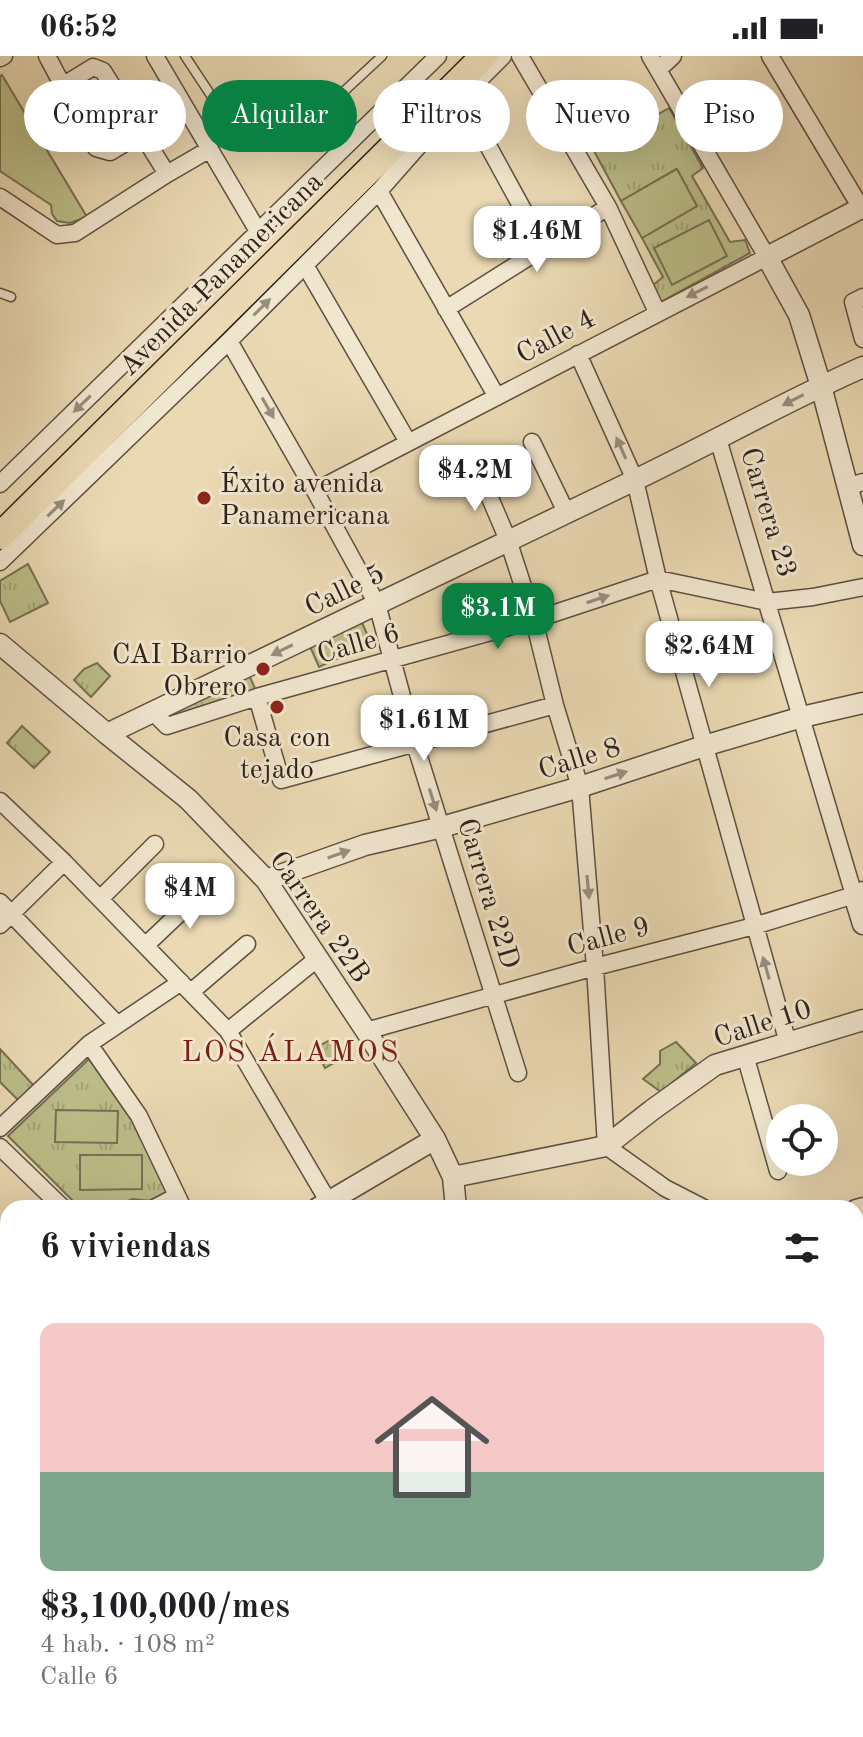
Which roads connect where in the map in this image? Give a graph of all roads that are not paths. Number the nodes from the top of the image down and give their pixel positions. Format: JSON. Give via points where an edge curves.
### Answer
{"nodes":[{"id":1,"x":47,"y":56,"type":"edge"},
{"id":2,"x":155,"y":56,"type":"edge"},
{"id":3,"x":185,"y":56,"type":"edge"},
{"id":4,"x":382,"y":56,"type":"edge"},
{"id":5,"x":438,"y":56,"type":"edge"},
{"id":6,"x":459,"y":56,"type":"edge"},
{"id":7,"x":484,"y":56,"type":"edge"},
{"id":8,"x":503,"y":56,"type":"edge"},
{"id":9,"x":520,"y":56,"type":"edge"},
{"id":10,"x":673,"y":56,"type":"edge"},
{"id":11,"x":770,"y":56,"type":"edge"},
{"id":12,"x":654,"y":63,"type":"edge"},
{"id":13,"x":59,"y":80,"type":"edge"},
{"id":14,"x":72,"y":80,"type":"edge"},
{"id":15,"x":109,"y":80,"type":"edge"},
{"id":16,"x":479,"y":80,"type":"edge"},
{"id":17,"x":202,"y":135,"type":"edge"},
{"id":18,"x":154,"y":152,"type":"edge"},
{"id":19,"x":205,"y":152,"type":"edge"},
{"id":20,"x":212,"y":152,"type":"edge"},
{"id":21,"x":413,"y":152,"type":"edge"},
{"id":22,"x":492,"y":152,"type":"edge"},
{"id":23,"x":167,"y":174,"type":"junction"},
{"id":24,"x":379,"y":191,"type":"junction"},
{"id":25,"x":0,"y":197,"type":"edge"},
{"id":26,"x":608,"y":207,"type":"junction"},
{"id":27,"x":862,"y":207,"type":"edge"},
{"id":28,"x":259,"y":233,"type":"junction"},
{"id":29,"x":543,"y":246,"type":"junction"},
{"id":30,"x":767,"y":257,"type":"junction"},
{"id":31,"x":305,"y":265,"type":"junction"},
{"id":32,"x":0,"y":293,"type":"edge"},
{"id":33,"x":11,"y":297,"type":"dead end"},
{"id":34,"x":858,"y":300,"type":"edge"},
{"id":35,"x":446,"y":309,"type":"junction"},
{"id":36,"x":657,"y":312,"type":"junction"},
{"id":37,"x":863,"y":339,"type":"edge"},
{"id":38,"x":229,"y":341,"type":"junction"},
{"id":39,"x":578,"y":354,"type":"junction"},
{"id":40,"x":863,"y":367,"type":"edge"},
{"id":41,"x":821,"y":386,"type":"junction"},
{"id":42,"x":497,"y":397,"type":"junction"},
{"id":43,"x":718,"y":439,"type":"junction"},
{"id":44,"x":408,"y":442,"type":"junction"},
{"id":45,"x":532,"y":442,"type":"dead end"},
{"id":46,"x":478,"y":470,"type":"dead end"},
{"id":47,"x":2,"y":477,"type":"edge"},
{"id":48,"x":635,"y":480,"type":"junction"},
{"id":49,"x":855,"y":485,"type":"edge"},
{"id":50,"x":315,"y":491,"type":"junction"},
{"id":51,"x":0,"y":510,"type":"edge"},
{"id":52,"x":566,"y":512,"type":"junction"},
{"id":53,"x":0,"y":536,"type":"edge"},
{"id":54,"x":508,"y":540,"type":"junction"},
{"id":55,"x":863,"y":545,"type":"edge"},
{"id":56,"x":0,"y":562,"type":"edge"},
{"id":57,"x":658,"y":579,"type":"junction"},
{"id":58,"x":863,"y":587,"type":"edge"},
{"id":59,"x":767,"y":602,"type":"junction"},
{"id":60,"x":377,"y":604,"type":"junction"},
{"id":61,"x":534,"y":620,"type":"junction"},
{"id":62,"x":0,"y":644,"type":"edge"},
{"id":63,"x":392,"y":659,"type":"junction"},
{"id":64,"x":257,"y":697,"type":"junction"},
{"id":65,"x":863,"y":703,"type":"edge"},
{"id":66,"x":555,"y":705,"type":"junction"},
{"id":67,"x":153,"y":712,"type":"junction"},
{"id":68,"x":802,"y":717,"type":"junction"},
{"id":69,"x":107,"y":734,"type":"junction"},
{"id":70,"x":415,"y":744,"type":"junction"},
{"id":71,"x":704,"y":746,"type":"junction"},
{"id":72,"x":580,"y":787,"type":"junction"},
{"id":73,"x":0,"y":801,"type":"edge"},
{"id":74,"x":442,"y":827,"type":"junction"},
{"id":75,"x":155,"y":844,"type":"dead end"},
{"id":76,"x":64,"y":862,"type":"junction"},
{"id":77,"x":266,"y":880,"type":"junction"},
{"id":78,"x":206,"y":888,"type":"dead end"},
{"id":79,"x":859,"y":894,"type":"edge"},
{"id":80,"x":100,"y":899,"type":"junction"},
{"id":81,"x":4,"y":914,"type":"edge"},
{"id":82,"x":863,"y":924,"type":"edge"},
{"id":83,"x":754,"y":926,"type":"junction"},
{"id":84,"x":247,"y":944,"type":"dead end"},
{"id":85,"x":146,"y":945,"type":"junction"},
{"id":86,"x":318,"y":958,"type":"junction"},
{"id":87,"x":595,"y":967,"type":"junction"},
{"id":88,"x":186,"y":987,"type":"junction"},
{"id":89,"x":494,"y":996,"type":"junction"},
{"id":90,"x":863,"y":1020,"type":"edge"},
{"id":91,"x":117,"y":1024,"type":"junction"},
{"id":92,"x":228,"y":1031,"type":"junction"},
{"id":93,"x":366,"y":1031,"type":"junction"},
{"id":94,"x":788,"y":1043,"type":"junction"},
{"id":95,"x":89,"y":1044,"type":"junction"},
{"id":96,"x":745,"y":1055,"type":"junction"},
{"id":97,"x":518,"y":1073,"type":"dead end"},
{"id":98,"x":0,"y":1128,"type":"edge"},
{"id":99,"x":766,"y":1129,"type":"edge"},
{"id":100,"x":435,"y":1139,"type":"junction"},
{"id":101,"x":606,"y":1146,"type":"junction"},
{"id":102,"x":0,"y":1147,"type":"edge"},
{"id":103,"x":453,"y":1177,"type":"junction"},
{"id":104,"x":55,"y":1200,"type":"edge"},
{"id":105,"x":179,"y":1200,"type":"edge"},
{"id":106,"x":321,"y":1200,"type":"edge"},
{"id":107,"x":330,"y":1200,"type":"edge"},
{"id":108,"x":455,"y":1200,"type":"edge"},
{"id":109,"x":688,"y":1200,"type":"edge"}],
"edges":[{"from":1,"to":13,"type":"street"},
{"from":2,"to":17,"type":"street"},
{"from":3,"to":4,"type":"lane","via":[[218,106],[254,137],[286,142]]},
{"from":5,"to":28,"type":"street"},
{"from":6,"to":51,"type":"main road","name":"Avenida Panamericana"},
{"from":7,"to":53,"type":"main road","name":"Avenida Panamericana"},
{"from":8,"to":16,"type":"street"},
{"from":9,"to":26,"type":"street"},
{"from":10,"to":12,"type":"street"},
{"from":11,"to":27,"type":"street"},
{"from":12,"to":30,"type":"street"},
{"from":14,"to":15,"type":"street","via":[[93,67]]},
{"from":18,"to":23,"type":"street"},
{"from":19,"to":23,"type":"street"},
{"from":20,"to":28,"type":"street"},
{"from":21,"to":24,"type":"street"},
{"from":22,"to":29,"type":"street"},
{"from":23,"to":25,"type":"street","via":[[75,233],[57,235]]},
{"from":24,"to":31,"type":"street"},
{"from":24,"to":35,"type":"street"},
{"from":26,"to":29,"type":"street"},
{"from":26,"to":36,"type":"street"},
{"from":27,"to":30,"type":"street","name":"Calle 4"},
{"from":28,"to":47,"type":"street","one_way":true},
{"from":29,"to":35,"type":"street"},
{"from":30,"to":36,"type":"street","name":"Calle 4","one_way":true},
{"from":30,"to":41,"type":"street","via":[[799,315]]},
{"from":38,"to":31,"type":"street","one_way":true},
{"from":31,"to":44,"type":"street"},
{"from":32,"to":33,"type":"lane"},
{"from":34,"to":37,"type":"street"},
{"from":35,"to":42,"type":"street"},
{"from":36,"to":39,"type":"street","name":"Calle 4"},
{"from":38,"to":50,"type":"street","name":"Carrera 22D","one_way":true},
{"from":56,"to":38,"type":"street","one_way":true},
{"from":39,"to":42,"type":"street","name":"Calle 4"},
{"from":48,"to":39,"type":"street","one_way":true},
{"from":40,"to":41,"type":"street","name":"Calle 5"},
{"from":41,"to":43,"type":"street","name":"Calle 5","one_way":true},
{"from":41,"to":49,"type":"street"},
{"from":42,"to":44,"type":"street","name":"Calle 4"},
{"from":43,"to":48,"type":"street","name":"Calle 5"},
{"from":43,"to":59,"type":"street","name":"Carrera 23"},
{"from":44,"to":50,"type":"street","name":"Calle 4"},
{"from":45,"to":52,"type":"street"},
{"from":46,"to":54,"type":"street"},
{"from":48,"to":52,"type":"street","name":"Calle 5"},
{"from":48,"to":57,"type":"street"},
{"from":49,"to":55,"type":"street"},
{"from":50,"to":60,"type":"street","name":"Carrera 22D"},
{"from":52,"to":54,"type":"street","name":"Calle 5"},
{"from":54,"to":60,"type":"street","name":"Calle 5"},
{"from":54,"to":61,"type":"street"},
{"from":57,"to":59,"type":"street"},
{"from":61,"to":57,"type":"street","name":"Calle 6","one_way":true},
{"from":57,"to":71,"type":"street"},
{"from":58,"to":59,"type":"street"},
{"from":59,"to":68,"type":"street","name":"Carrera 23"},
{"from":60,"to":63,"type":"street","name":"Carrera 22D"},
{"from":60,"to":67,"type":"street","name":"Calle 5","one_way":true},
{"from":61,"to":63,"type":"street","name":"Calle 6"},
{"from":61,"to":66,"type":"street"},
{"from":62,"to":69,"type":"street","name":"Carrera 22B"},
{"from":63,"to":64,"type":"street","name":"Calle 6"},
{"from":63,"to":70,"type":"street","name":"Carrera 22D"},
{"from":64,"to":67,"type":"street","name":"Calle 6","via":[[167,726]]},
{"from":64,"to":70,"type":"street","via":[[281,780]]},
{"from":65,"to":68,"type":"street","name":"Calle 8"},
{"from":66,"to":70,"type":"street"},
{"from":66,"to":72,"type":"street"},
{"from":67,"to":69,"type":"street","name":"Calle 5"},
{"from":68,"to":71,"type":"street","name":"Calle 8"},
{"from":68,"to":79,"type":"street","name":"Carrera 23"},
{"from":69,"to":77,"type":"street","name":"Carrera 22B","via":[[188,799]]},
{"from":70,"to":74,"type":"street","name":"Carrera 22D","one_way":true},
{"from":72,"to":71,"type":"street","name":"Calle 8","one_way":true},
{"from":71,"to":83,"type":"street"},
{"from":72,"to":74,"type":"street","name":"Calle 8"},
{"from":72,"to":87,"type":"street","one_way":true},
{"from":73,"to":76,"type":"street"},
{"from":77,"to":74,"type":"street","name":"Calle 8","one_way":true,"via":[[365,845]]},
{"from":74,"to":89,"type":"street","name":"Carrera 22D"},
{"from":75,"to":80,"type":"street"},
{"from":76,"to":80,"type":"street"},
{"from":76,"to":81,"type":"street"},
{"from":77,"to":86,"type":"street","name":"Carrera 22B"},
{"from":78,"to":85,"type":"street"},
{"from":79,"to":82,"type":"street","name":"Carrera 23"},
{"from":79,"to":83,"type":"street","name":"Calle 9"},
{"from":80,"to":85,"type":"street"},
{"from":81,"to":91,"type":"street"},
{"from":83,"to":87,"type":"street","name":"Calle 9"},
{"from":94,"to":83,"type":"street","one_way":true},
{"from":84,"to":88,"type":"street"},
{"from":85,"to":88,"type":"street"},
{"from":86,"to":92,"type":"street"},
{"from":86,"to":93,"type":"street","name":"Carrera 22B"},
{"from":87,"to":89,"type":"street","name":"Calle 9"},
{"from":87,"to":101,"type":"street"},
{"from":88,"to":91,"type":"street"},
{"from":88,"to":92,"type":"street"},
{"from":89,"to":93,"type":"street","name":"Calle 9"},
{"from":89,"to":97,"type":"street","name":"Carrera 22D"},
{"from":90,"to":94,"type":"street","name":"Calle 10"},
{"from":91,"to":95,"type":"street"},
{"from":92,"to":106,"type":"street"},
{"from":93,"to":100,"type":"street","name":"Carrera 22B"},
{"from":94,"to":96,"type":"street","name":"Calle 10"},
{"from":95,"to":98,"type":"street"},
{"from":95,"to":105,"type":"street","via":[[139,1116]]},
{"from":96,"to":99,"type":"street"},
{"from":96,"to":101,"type":"street","name":"Calle 10","via":[[707,1070]]},
{"from":100,"to":103,"type":"street","name":"Carrera 22B"},
{"from":100,"to":107,"type":"street"},
{"from":101,"to":103,"type":"street","name":"Calle 10"},
{"from":101,"to":109,"type":"street"},
{"from":102,"to":104,"type":"street"},
{"from":103,"to":108,"type":"street","name":"Carrera 22B"}]}
